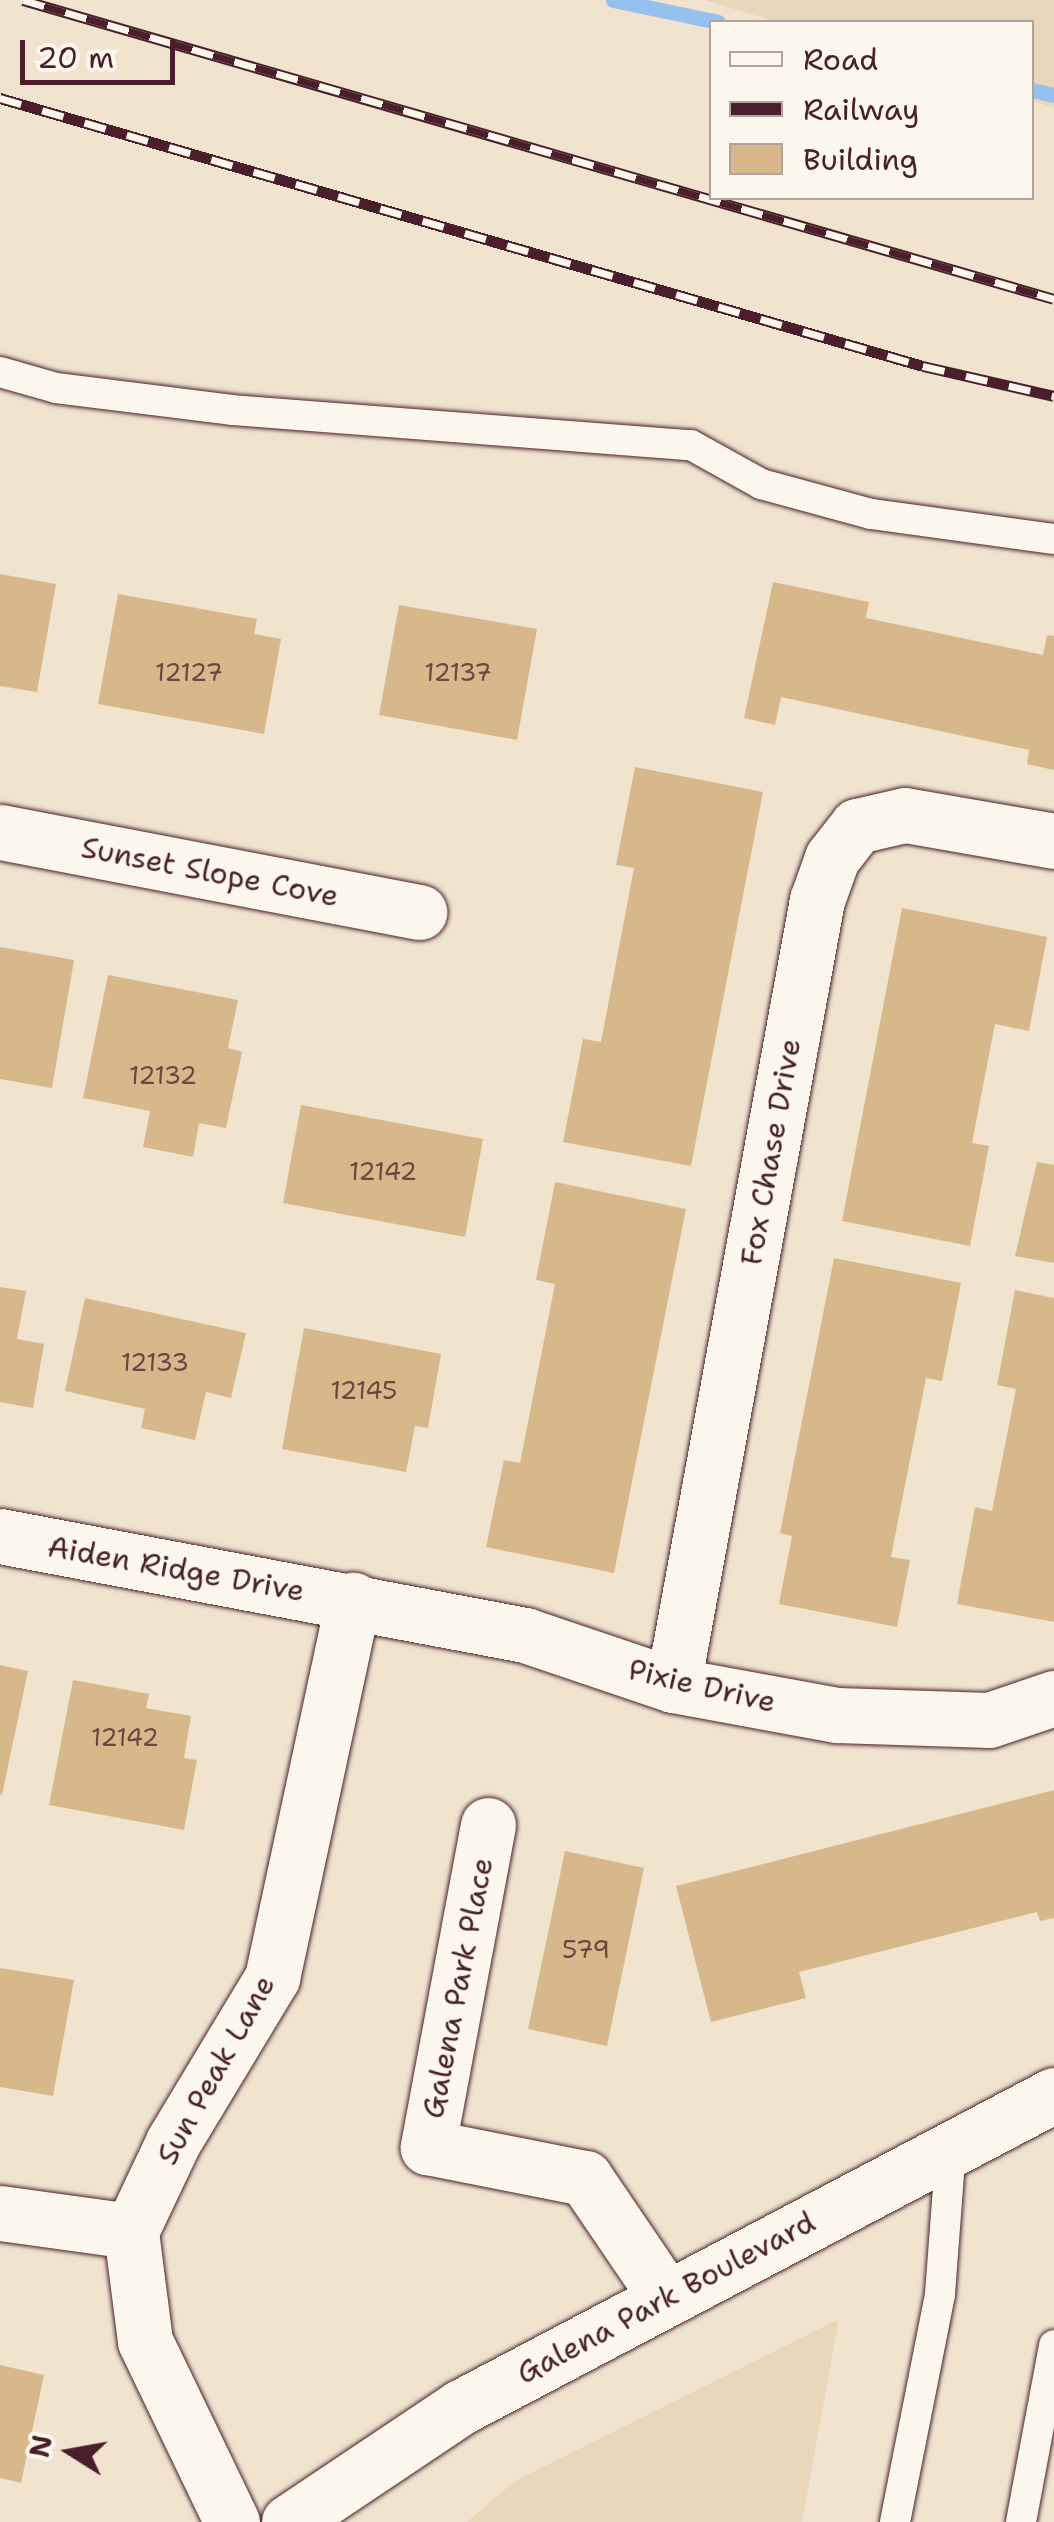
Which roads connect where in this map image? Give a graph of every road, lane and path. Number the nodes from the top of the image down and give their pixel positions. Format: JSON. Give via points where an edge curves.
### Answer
{"nodes":[{"id":1,"x":0,"y":372,"type":"edge"},
{"id":2,"x":1054,"y":539,"type":"edge"},
{"id":3,"x":0,"y":832,"type":"edge"},
{"id":4,"x":1054,"y":841,"type":"edge"},
{"id":5,"x":419,"y":912,"type":"dead end"},
{"id":6,"x":0,"y":1536,"type":"edge"},
{"id":7,"x":352,"y":1600,"type":"junction"},
{"id":8,"x":673,"y":1685,"type":"junction"},
{"id":9,"x":1054,"y":1698,"type":"edge"},
{"id":10,"x":488,"y":1825,"type":"dead end"},
{"id":11,"x":1054,"y":2095,"type":"edge"},
{"id":12,"x":952,"y":2146,"type":"junction"},
{"id":13,"x":0,"y":2213,"type":"edge"},
{"id":14,"x":131,"y":2231,"type":"junction"},
{"id":15,"x":666,"y":2297,"type":"junction"},
{"id":16,"x":1054,"y":2345,"type":"edge"},
{"id":17,"x":1025,"y":2521,"type":"edge"},
{"id":18,"x":232,"y":2522,"type":"edge"},
{"id":19,"x":289,"y":2522,"type":"edge"},
{"id":20,"x":894,"y":2522,"type":"edge"}],
"edges":[{"from":1,"to":2,"type":"lane","via":[[56,388],[232,410],[691,445],[761,484],[871,514]]},
{"from":3,"to":5,"type":"street","name":"Sunset Slope Cove"},
{"from":4,"to":8,"type":"street","name":"Fox Chase Drive","via":[[905,815],[857,826],[832,858],[814,919]]},
{"from":6,"to":7,"type":"street","name":"Aiden Ridge Drive"},
{"from":7,"to":8,"type":"street","name":"Pixie Drive","via":[[525,1635]]},
{"from":7,"to":14,"type":"street","name":"Sun Peak Lane","via":[[272,1978],[173,2142]]},
{"from":8,"to":9,"type":"street","name":"Pixie Drive","via":[[836,1715],[922,1722],[989,1720]]},
{"from":10,"to":15,"type":"street","name":"Galena Park Place","via":[[428,2147],[585,2178]]},
{"from":11,"to":12,"type":"street","name":"Galena Park Boulevard"},
{"from":12,"to":15,"type":"street","name":"Galena Park Boulevard"},
{"from":12,"to":20,"type":"lane","via":[[940,2294]]},
{"from":13,"to":14,"type":"street"},
{"from":14,"to":18,"type":"street","via":[[145,2342]]},
{"from":15,"to":19,"type":"street","name":"Galena Park Boulevard","via":[[460,2408]]},
{"from":16,"to":17,"type":"lane"}]}
